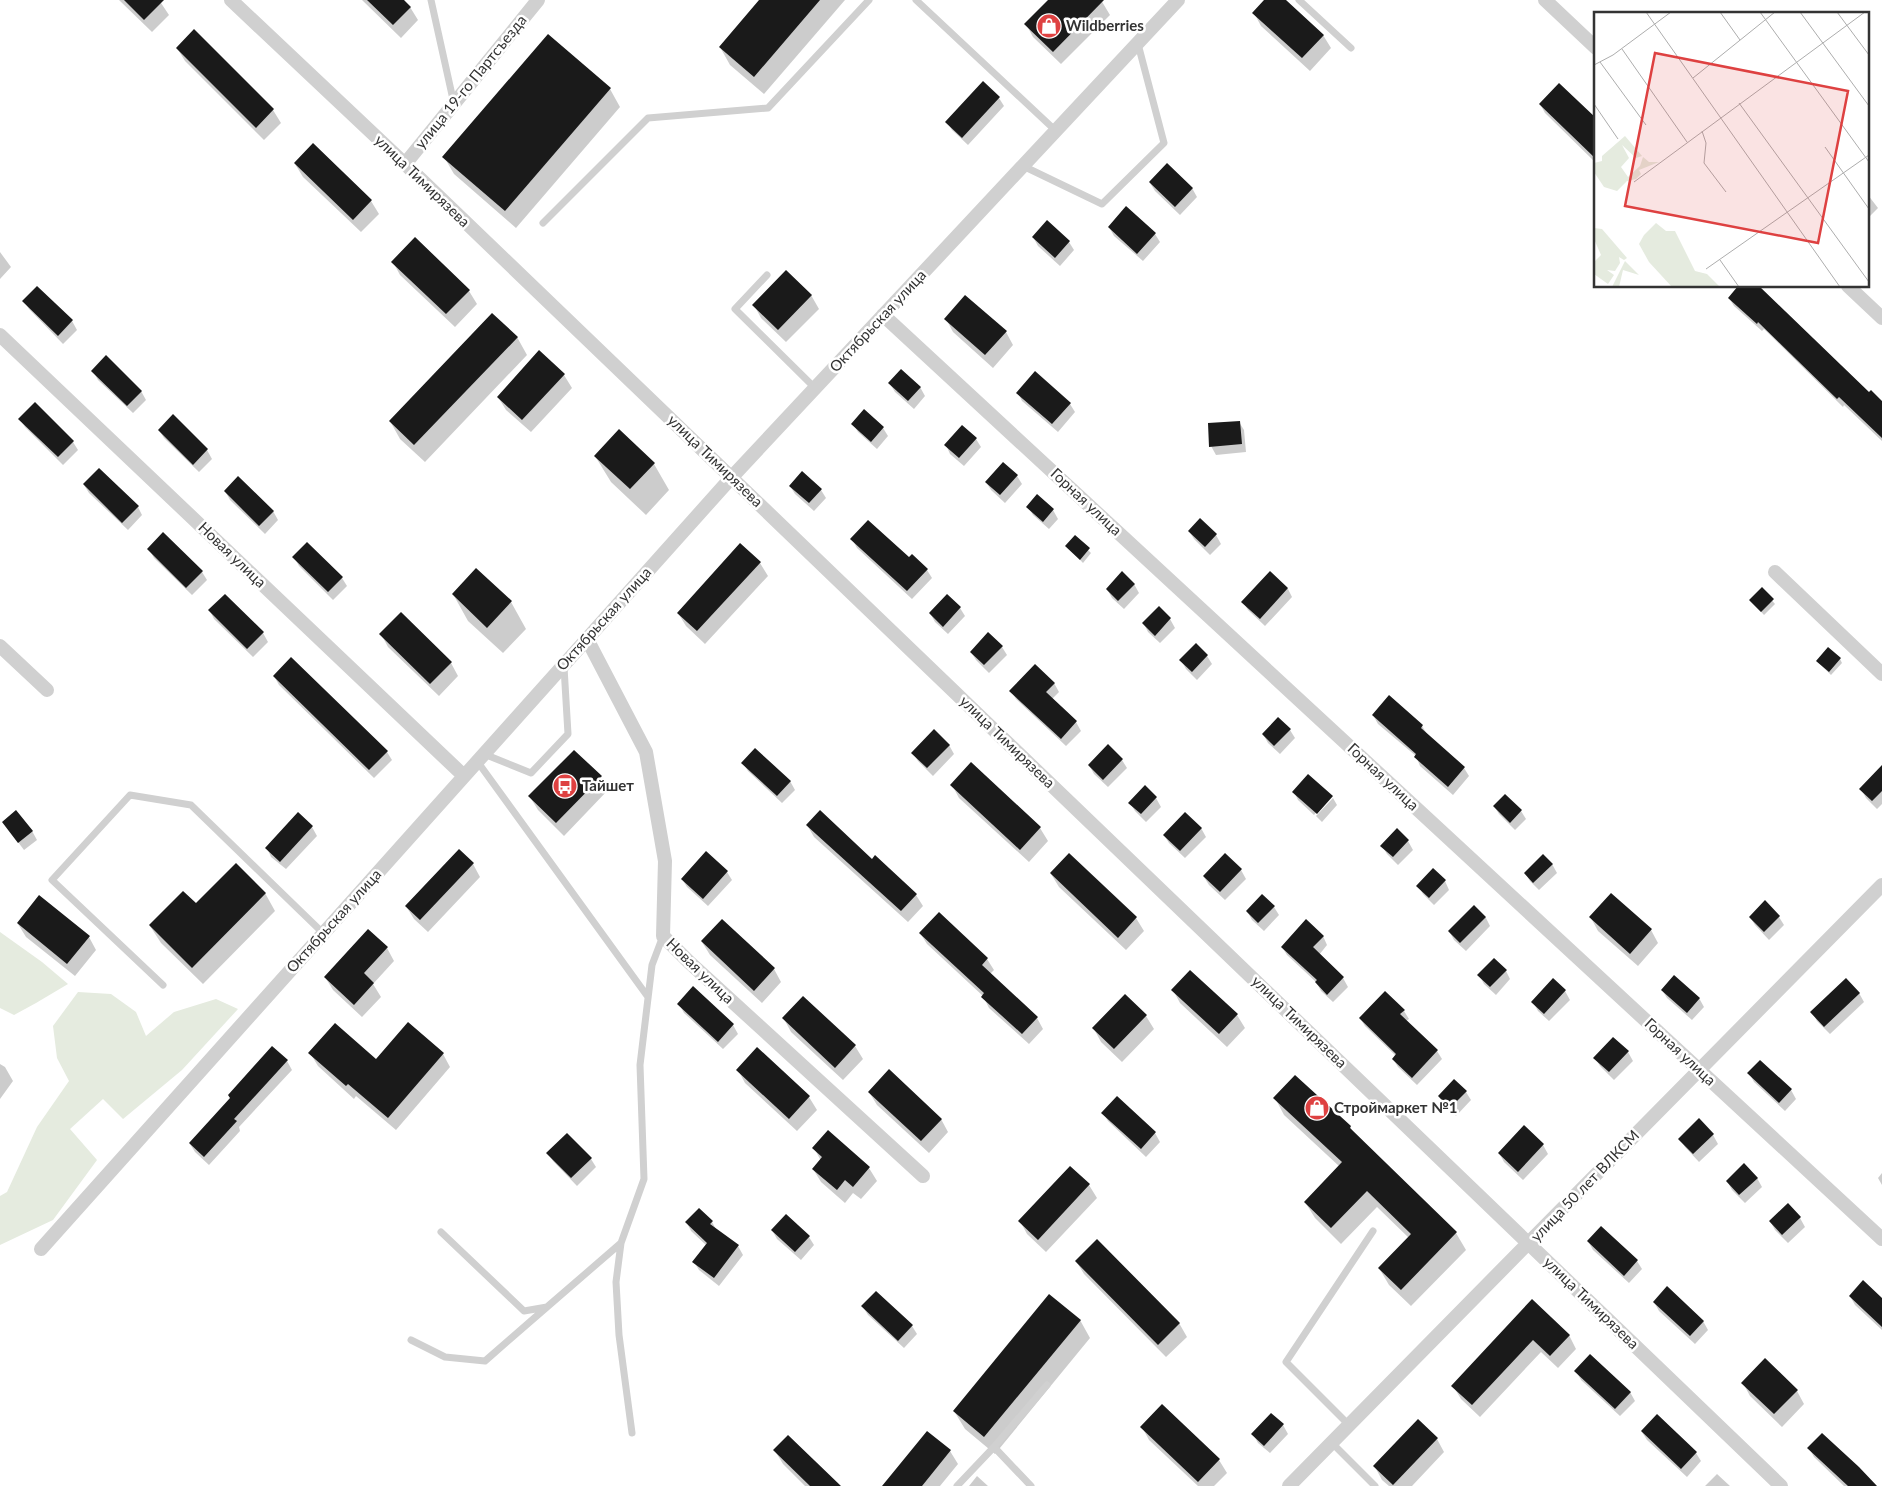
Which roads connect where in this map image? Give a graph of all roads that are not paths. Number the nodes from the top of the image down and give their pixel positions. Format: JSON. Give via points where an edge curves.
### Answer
{"nodes":[{"id":1,"x":231,"y":0,"type":"edge"},
{"id":2,"x":431,"y":0,"type":"edge"},
{"id":3,"x":538,"y":0,"type":"edge"},
{"id":4,"x":870,"y":0,"type":"edge"},
{"id":5,"x":916,"y":0,"type":"edge"},
{"id":6,"x":1178,"y":0,"type":"edge"},
{"id":7,"x":1299,"y":0,"type":"edge"},
{"id":8,"x":1545,"y":0,"type":"edge"},
{"id":9,"x":1137,"y":44,"type":"junction"},
{"id":10,"x":1594,"y":46,"type":"edge"},
{"id":11,"x":1351,"y":48,"type":"dead end"},
{"id":12,"x":454,"y":104,"type":"junction"},
{"id":13,"x":1056,"y":131,"type":"junction"},
{"id":14,"x":405,"y":164,"type":"junction"},
{"id":15,"x":1023,"y":166,"type":"junction"},
{"id":16,"x":543,"y":223,"type":"dead end"},
{"id":17,"x":767,"y":275,"type":"dead end"},
{"id":18,"x":1850,"y":288,"type":"edge"},
{"id":19,"x":883,"y":315,"type":"junction"},
{"id":20,"x":1882,"y":318,"type":"edge"},
{"id":21,"x":0,"y":335,"type":"edge"},
{"id":22,"x":815,"y":388,"type":"junction"},
{"id":23,"x":731,"y":478,"type":"junction"},
{"id":24,"x":1775,"y":572,"type":"dead end"},
{"id":25,"x":587,"y":639,"type":"junction"},
{"id":26,"x":0,"y":646,"type":"edge"},
{"id":27,"x":564,"y":664,"type":"junction"},
{"id":28,"x":1882,"y":674,"type":"edge"},
{"id":29,"x":47,"y":690,"type":"dead end"},
{"id":30,"x":480,"y":757,"type":"junction"},
{"id":31,"x":464,"y":776,"type":"junction"},
{"id":32,"x":1882,"y":885,"type":"edge"},
{"id":33,"x":323,"y":933,"type":"junction"},
{"id":34,"x":663,"y":936,"type":"junction"},
{"id":35,"x":163,"y":985,"type":"dead end"},
{"id":36,"x":648,"y":997,"type":"junction"},
{"id":37,"x":1699,"y":1068,"type":"junction"},
{"id":38,"x":923,"y":1176,"type":"dead end"},
{"id":39,"x":1374,"y":1231,"type":"dead end"},
{"id":40,"x":441,"y":1232,"type":"dead end"},
{"id":41,"x":1882,"y":1239,"type":"edge"},
{"id":42,"x":621,"y":1243,"type":"junction"},
{"id":43,"x":1529,"y":1244,"type":"junction"},
{"id":44,"x":40,"y":1249,"type":"dead end"},
{"id":45,"x":547,"y":1307,"type":"junction"},
{"id":46,"x":411,"y":1340,"type":"dead end"},
{"id":47,"x":1048,"y":1385,"type":"dead end"},
{"id":48,"x":1348,"y":1426,"type":"junction"},
{"id":49,"x":632,"y":1433,"type":"dead end"},
{"id":50,"x":1332,"y":1443,"type":"junction"},
{"id":51,"x":994,"y":1447,"type":"junction"},
{"id":52,"x":957,"y":1486,"type":"edge"},
{"id":53,"x":1031,"y":1486,"type":"edge"},
{"id":54,"x":1289,"y":1486,"type":"edge"},
{"id":55,"x":1375,"y":1486,"type":"edge"},
{"id":56,"x":1781,"y":1486,"type":"edge"}],
"edges":[{"from":1,"to":14,"type":"street","name":"улица Тимирязева"},
{"from":2,"to":12,"type":"lane"},
{"from":3,"to":12,"type":"street","name":"улица 19-го Партсъезда"},
{"from":4,"to":16,"type":"lane","via":[[768,108],[648,118]]},
{"from":5,"to":13,"type":"lane"},
{"from":6,"to":9,"type":"street","name":"Октябрьская улица"},
{"from":7,"to":11,"type":"lane"},
{"from":8,"to":10,"type":"street"},
{"from":9,"to":13,"type":"street","name":"Октябрьская улица"},
{"from":9,"to":15,"type":"lane","via":[[1164,143],[1102,204]]},
{"from":12,"to":14,"type":"street","name":"улица 19-го Партсъезда"},
{"from":13,"to":15,"type":"street","name":"Октябрьская улица"},
{"from":14,"to":23,"type":"street","name":"улица Тимирязева"},
{"from":15,"to":19,"type":"street","name":"Октябрьская улица"},
{"from":17,"to":22,"type":"lane","via":[[735,309]]},
{"from":18,"to":20,"type":"street"},
{"from":19,"to":22,"type":"street","name":"Октябрьская улица"},
{"from":19,"to":37,"type":"street","name":"Горная улица"},
{"from":21,"to":31,"type":"street","name":"Новая улица"},
{"from":22,"to":23,"type":"street","name":"Октябрьская улица"},
{"from":23,"to":25,"type":"street","name":"Октябрьская улица"},
{"from":23,"to":43,"type":"street","name":"улица Тимирязева"},
{"from":24,"to":28,"type":"street"},
{"from":25,"to":27,"type":"street","name":"Октябрьская улица"},
{"from":25,"to":34,"type":"street","name":"Новая улица","via":[[646,752],[665,861]]},
{"from":26,"to":29,"type":"street"},
{"from":27,"to":30,"type":"street","name":"Октябрьская улица"},
{"from":27,"to":30,"type":"lane","via":[[568,734],[532,773]]},
{"from":30,"to":31,"type":"street","name":"Октябрьская улица"},
{"from":30,"to":36,"type":"lane"},
{"from":31,"to":33,"type":"street","name":"Октябрьская улица"},
{"from":32,"to":37,"type":"street","name":"улица 50 лет ВЛКСМ"},
{"from":33,"to":35,"type":"lane","via":[[191,805],[130,795],[52,880]]},
{"from":33,"to":44,"type":"street","name":"Октябрьская улица"},
{"from":34,"to":36,"type":"lane","via":[[652,965]]},
{"from":34,"to":38,"type":"street","name":"Новая улица"},
{"from":36,"to":42,"type":"lane","via":[[640,1065],[644,1180]]},
{"from":37,"to":41,"type":"street","name":"Горная улица"},
{"from":37,"to":43,"type":"street","name":"улица 50 лет ВЛКСМ"},
{"from":39,"to":48,"type":"lane","via":[[1286,1362]]},
{"from":40,"to":45,"type":"lane","via":[[524,1311]]},
{"from":42,"to":45,"type":"lane"},
{"from":42,"to":49,"type":"lane","via":[[616,1282],[619,1335]]},
{"from":43,"to":48,"type":"street","name":"улица 50 лет ВЛКСМ"},
{"from":43,"to":56,"type":"street","name":"улица Тимирязева"},
{"from":45,"to":46,"type":"lane","via":[[485,1361],[445,1357]]},
{"from":47,"to":51,"type":"lane"},
{"from":48,"to":50,"type":"street","name":"улица 50 лет ВЛКСМ"},
{"from":50,"to":54,"type":"street","name":"улица 50 лет ВЛКСМ"},
{"from":50,"to":55,"type":"lane"},
{"from":51,"to":52,"type":"lane"},
{"from":51,"to":53,"type":"lane"}]}
